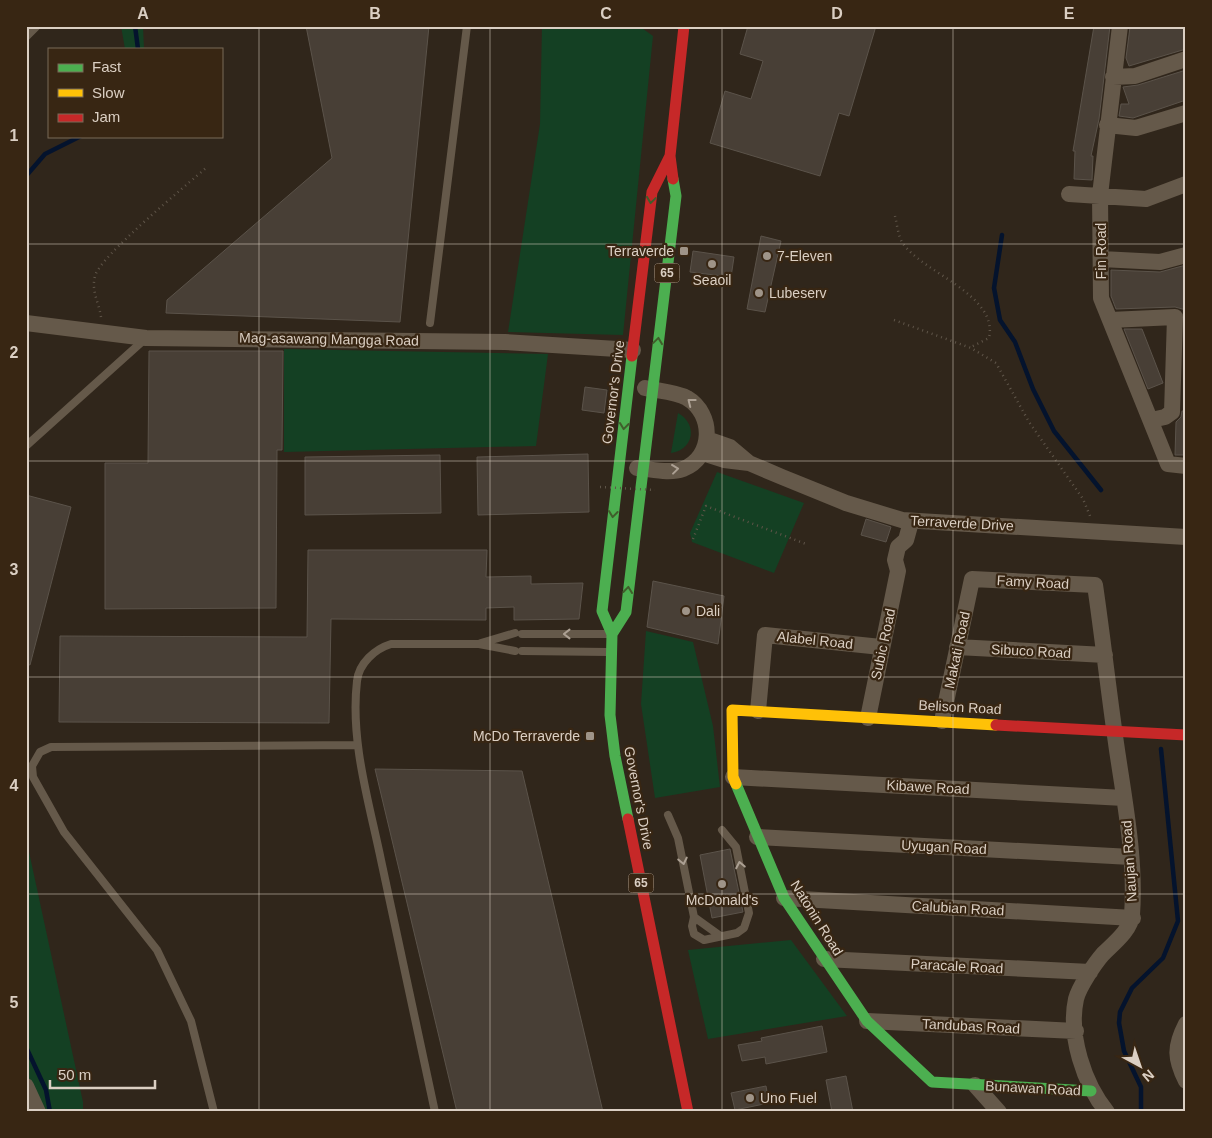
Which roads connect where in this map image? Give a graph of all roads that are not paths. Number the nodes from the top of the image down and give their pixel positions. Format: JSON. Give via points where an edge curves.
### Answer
{"nodes":[{"id":1,"x":37,"y":26,"type":"edge"},
{"id":2,"x":467,"y":26,"type":"edge"},
{"id":3,"x":684,"y":26,"type":"edge"},
{"id":4,"x":1120,"y":26,"type":"edge"},
{"id":5,"x":26,"y":37,"type":"edge"},
{"id":6,"x":1186,"y":59,"type":"edge"},
{"id":7,"x":1113,"y":77,"type":"junction"},
{"id":8,"x":1186,"y":113,"type":"edge"},
{"id":9,"x":1107,"y":125,"type":"junction"},
{"id":10,"x":670,"y":156,"type":"junction"},
{"id":11,"x":1186,"y":184,"type":"edge"},
{"id":12,"x":1069,"y":194,"type":"dead end"},
{"id":13,"x":1100,"y":196,"type":"junction"},
{"id":14,"x":1186,"y":254,"type":"edge"},
{"id":15,"x":1101,"y":259,"type":"junction"},
{"id":16,"x":1110,"y":320,"type":"junction"},
{"id":17,"x":26,"y":323,"type":"edge"},
{"id":18,"x":430,"y":323,"type":"dead end"},
{"id":19,"x":146,"y":338,"type":"junction"},
{"id":20,"x":633,"y":350,"type":"junction"},
{"id":21,"x":628,"y":385,"type":"junction"},
{"id":22,"x":651,"y":390,"type":"junction"},
{"id":23,"x":1151,"y":420,"type":"junction"},
{"id":24,"x":26,"y":446,"type":"edge"},
{"id":25,"x":704,"y":446,"type":"junction"},
{"id":26,"x":619,"y":466,"type":"junction"},
{"id":27,"x":1186,"y":466,"type":"edge"},
{"id":28,"x":642,"y":468,"type":"junction"},
{"id":29,"x":910,"y":522,"type":"junction"},
{"id":30,"x":1186,"y":537,"type":"edge"},
{"id":31,"x":972,"y":579,"type":"joint"},
{"id":32,"x":1095,"y":586,"type":"joint"},
{"id":33,"x":612,"y":634,"type":"junction"},
{"id":34,"x":479,"y":644,"type":"junction"},
{"id":35,"x":882,"y":647,"type":"junction"},
{"id":36,"x":957,"y":648,"type":"junction"},
{"id":37,"x":611,"y":652,"type":"junction"},
{"id":38,"x":1105,"y":655,"type":"junction"},
{"id":39,"x":732,"y":710,"type":"joint"},
{"id":40,"x":758,"y":711,"type":"junction"},
{"id":41,"x":868,"y":718,"type":"junction"},
{"id":42,"x":942,"y":722,"type":"junction"},
{"id":43,"x":1114,"y":731,"type":"junction"},
{"id":44,"x":1186,"y":735,"type":"edge"},
{"id":45,"x":357,"y":745,"type":"junction"},
{"id":46,"x":733,"y":777,"type":"junction"},
{"id":47,"x":1124,"y":798,"type":"junction"},
{"id":48,"x":668,"y":815,"type":"dead end"},
{"id":49,"x":722,"y":830,"type":"dead end"},
{"id":50,"x":757,"y":837,"type":"junction"},
{"id":51,"x":1131,"y":857,"type":"junction"},
{"id":52,"x":784,"y":898,"type":"junction"},
{"id":53,"x":694,"y":917,"type":"junction"},
{"id":54,"x":1132,"y":918,"type":"junction"},
{"id":55,"x":720,"y":935,"type":"junction"},
{"id":56,"x":824,"y":959,"type":"junction"},
{"id":57,"x":1090,"y":972,"type":"junction"},
{"id":58,"x":866,"y":1021,"type":"junction"},
{"id":59,"x":1076,"y":1031,"type":"junction"},
{"id":60,"x":1184,"y":1032,"type":"edge"},
{"id":61,"x":1186,"y":1081,"type":"edge"},
{"id":62,"x":932,"y":1082,"type":"joint"},
{"id":63,"x":975,"y":1085,"type":"junction"},
{"id":64,"x":26,"y":1086,"type":"edge"},
{"id":65,"x":1091,"y":1090,"type":"junction"},
{"id":66,"x":38,"y":1112,"type":"edge"},
{"id":67,"x":214,"y":1112,"type":"edge"},
{"id":68,"x":435,"y":1112,"type":"edge"},
{"id":69,"x":688,"y":1112,"type":"edge"},
{"id":70,"x":998,"y":1112,"type":"edge"},
{"id":71,"x":1107,"y":1112,"type":"edge"}],
"edges":[{"from":1,"to":5,"type":"lane"},
{"from":2,"to":18,"type":"lane"},
{"from":3,"to":10,"type":"main road","name":"Governor's Drive","number":"65"},
{"from":4,"to":7,"type":"street","name":"Fin Road"},
{"from":6,"to":7,"type":"street","via":[[1135,76]]},
{"from":7,"to":9,"type":"street","name":"Fin Road"},
{"from":8,"to":9,"type":"street","via":[[1136,128]]},
{"from":9,"to":13,"type":"street","name":"Fin Road"},
{"from":10,"to":20,"type":"main road","name":"Governor's Drive","number":"65","one_way":true,"via":[[652,192]]},
{"from":22,"to":10,"type":"main road","name":"Governor's Drive","number":"65","one_way":true,"via":[[676,196]]},
{"from":11,"to":13,"type":"street","via":[[1146,199]]},
{"from":12,"to":13,"type":"street"},
{"from":13,"to":15,"type":"street","name":"Fin Road"},
{"from":14,"to":15,"type":"street","via":[[1160,262]]},
{"from":15,"to":16,"type":"street","name":"Fin Road","via":[[1101,298]]},
{"from":16,"to":23,"type":"street","name":"Fin Road"},
{"from":16,"to":23,"type":"street","via":[[1175,317],[1172,412]]},
{"from":17,"to":19,"type":"street","name":"Mag-asawang Mangga Road"},
{"from":19,"to":20,"type":"street","name":"Mag-asawang Mangga Road","via":[[496,342]]},
{"from":19,"to":24,"type":"lane"},
{"from":20,"to":21,"type":"main road","name":"Governor's Drive","number":"65"},
{"from":21,"to":22,"type":"street"},
{"from":21,"to":26,"type":"main road","name":"Governor's Drive","number":"65","one_way":true},
{"from":25,"to":22,"type":"street","one_way":true,"via":[[707,426],[695,404],[685,396]]},
{"from":22,"to":28,"type":"main road","name":"Governor's Drive","number":"65"},
{"from":23,"to":27,"type":"street","name":"Fin Road","via":[[1168,464]]},
{"from":28,"to":25,"type":"street","one_way":true,"via":[[674,471],[685,468]]},
{"from":25,"to":29,"type":"street","name":"Terraverde Drive","via":[[730,447],[749,463],[846,503]]},
{"from":26,"to":28,"type":"street"},
{"from":26,"to":33,"type":"main road","name":"Governor's Drive","number":"65","one_way":true,"via":[[602,611]]},
{"from":33,"to":28,"type":"main road","name":"Governor's Drive","number":"65","one_way":true,"via":[[626,612]]},
{"from":29,"to":30,"type":"street","name":"Terraverde Drive"},
{"from":29,"to":35,"type":"street","name":"Subic Road","via":[[906,540],[910,549],[906,562],[898,571]]},
{"from":31,"to":32,"type":"street","name":"Famy Road"},
{"from":31,"to":36,"type":"street","name":"Makati Road"},
{"from":32,"to":38,"type":"street","name":"Naujan Road"},
{"from":33,"to":34,"type":"lane","one_way":true,"via":[[518,634]]},
{"from":33,"to":37,"type":"main road","name":"Governor's Drive","number":"65"},
{"from":34,"to":37,"type":"lane","via":[[519,651]]},
{"from":34,"to":45,"type":"lane","via":[[391,644],[376,651],[362,665],[357,680]]},
{"from":35,"to":40,"type":"street","name":"Alabel Road","via":[[765,635]]},
{"from":35,"to":41,"type":"street","name":"Subic Road"},
{"from":36,"to":38,"type":"street","name":"Sibuco Road"},
{"from":36,"to":42,"type":"street","name":"Makati Road"},
{"from":37,"to":69,"type":"main road","name":"Governor's Drive","number":"65","via":[[610,715],[615,756]]},
{"from":38,"to":43,"type":"street","name":"Naujan Road"},
{"from":39,"to":40,"type":"main road","name":"Belison Road"},
{"from":39,"to":46,"type":"main road","name":"Natonin Road"},
{"from":40,"to":41,"type":"main road","name":"Belison Road"},
{"from":41,"to":42,"type":"main road","name":"Belison Road"},
{"from":42,"to":43,"type":"main road","name":"Belison Road"},
{"from":43,"to":44,"type":"main road","name":"Belison Road"},
{"from":43,"to":47,"type":"street","name":"Naujan Road"},
{"from":45,"to":67,"type":"lane","via":[[51,747],[40,752],[32,766],[33,777],[64,832],[157,950],[191,1021]]},
{"from":45,"to":68,"type":"lane"},
{"from":46,"to":47,"type":"street","name":"Kibawe Road"},
{"from":46,"to":50,"type":"main road","name":"Natonin Road"},
{"from":47,"to":51,"type":"street","name":"Naujan Road"},
{"from":48,"to":53,"type":"lane","one_way":true,"via":[[678,838]]},
{"from":55,"to":49,"type":"lane","one_way":true,"via":[[737,933],[744,928],[749,913],[736,847]]},
{"from":50,"to":51,"type":"street","name":"Uyugan Road"},
{"from":50,"to":52,"type":"main road","name":"Natonin Road"},
{"from":51,"to":54,"type":"street","name":"Naujan Road"},
{"from":52,"to":54,"type":"street","name":"Calubian Road"},
{"from":52,"to":56,"type":"main road","name":"Natonin Road"},
{"from":53,"to":55,"type":"lane"},
{"from":53,"to":55,"type":"lane","via":[[692,926],[698,937],[704,940]]},
{"from":54,"to":57,"type":"street","name":"Naujan Road"},
{"from":56,"to":57,"type":"street","name":"Paracale Road"},
{"from":56,"to":58,"type":"main road","name":"Natonin Road"},
{"from":57,"to":59,"type":"street","name":"Naujan Road","via":[[1076,998]]},
{"from":58,"to":59,"type":"street","name":"Tandubas Road"},
{"from":58,"to":62,"type":"main road","name":"Natonin Road"},
{"from":59,"to":65,"type":"street","name":"Naujan Road","via":[[1079,1058]]},
{"from":60,"to":61,"type":"street","via":[[1177,1062]]},
{"from":62,"to":63,"type":"main road","name":"Bunawan Road"},
{"from":63,"to":65,"type":"main road","name":"Bunawan Road"},
{"from":63,"to":70,"type":"street","name":"Bunawan Road"},
{"from":64,"to":66,"type":"street"},
{"from":65,"to":71,"type":"street","name":"Naujan Road"}]}
